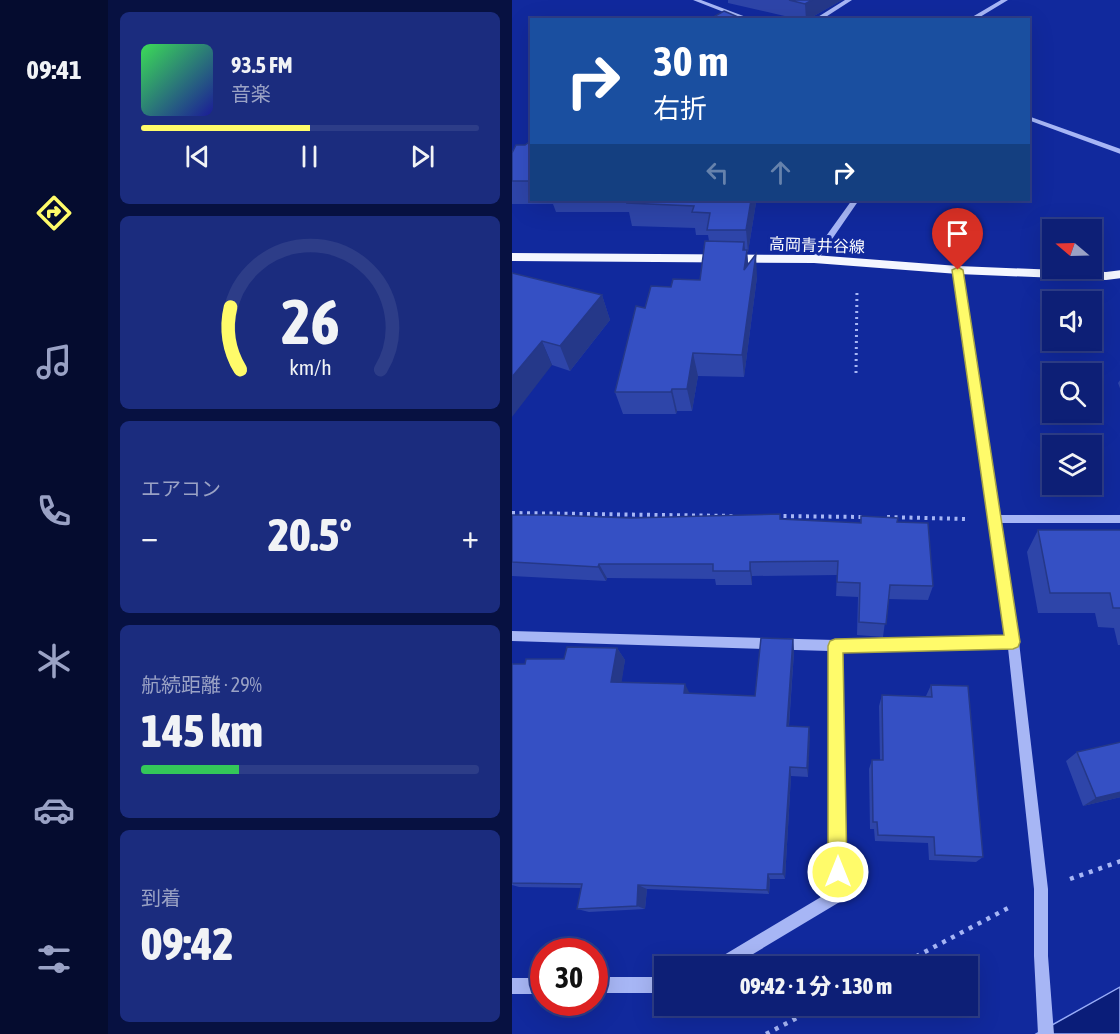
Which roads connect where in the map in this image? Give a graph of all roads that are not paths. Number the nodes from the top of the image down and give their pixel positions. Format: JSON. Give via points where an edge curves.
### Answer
{"nodes":[{"id":1,"x":696,"y":0,"type":"edge"},
{"id":2,"x":849,"y":0,"type":"edge"},
{"id":3,"x":1005,"y":0,"type":"edge"},
{"id":4,"x":735,"y":14,"type":"junction"},
{"id":5,"x":729,"y":18,"type":"edge"},
{"id":6,"x":746,"y":18,"type":"edge"},
{"id":7,"x":819,"y":18,"type":"edge"},
{"id":8,"x":974,"y":18,"type":"edge"},
{"id":9,"x":1030,"y":119,"type":"edge"},
{"id":10,"x":1121,"y":152,"type":"edge"},
{"id":11,"x":854,"y":201,"type":"edge"},
{"id":12,"x":512,"y":257,"type":"edge"},
{"id":13,"x":814,"y":260,"type":"junction"},
{"id":14,"x":958,"y":270,"type":"junction"},
{"id":15,"x":1121,"y":274,"type":"edge"},
{"id":16,"x":994,"y":519,"type":"junction"},
{"id":17,"x":1121,"y":519,"type":"edge"},
{"id":18,"x":512,"y":636,"type":"edge"},
{"id":19,"x":1013,"y":642,"type":"junction"},
{"id":20,"x":835,"y":646,"type":"junction"},
{"id":21,"x":736,"y":956,"type":"edge"},
{"id":22,"x":654,"y":985,"type":"edge"},
{"id":23,"x":512,"y":986,"type":"edge"},
{"id":24,"x":530,"y":986,"type":"edge"},
{"id":25,"x":608,"y":986,"type":"edge"},
{"id":26,"x":1046,"y":1034,"type":"edge"}],
"edges":[{"from":1,"to":4,"type":"street"},
{"from":2,"to":7,"type":"street"},
{"from":3,"to":8,"type":"street"},
{"from":4,"to":5,"type":"street"},
{"from":4,"to":6,"type":"street"},
{"from":9,"to":10,"type":"street"},
{"from":11,"to":13,"type":"street"},
{"from":12,"to":13,"type":"main road","name":"高岡青井谷線"},
{"from":13,"to":14,"type":"main road","name":"高岡青井谷線"},
{"from":14,"to":15,"type":"main road","name":"高岡青井谷線"},
{"from":14,"to":16,"type":"street"},
{"from":16,"to":17,"type":"street"},
{"from":16,"to":19,"type":"street"},
{"from":18,"to":20,"type":"street"},
{"from":19,"to":20,"type":"street"},
{"from":19,"to":26,"type":"street","via":[[1041,890]]},
{"from":20,"to":21,"type":"street","via":[[838,895]]},
{"from":22,"to":25,"type":"street"},
{"from":23,"to":24,"type":"street"}]}
